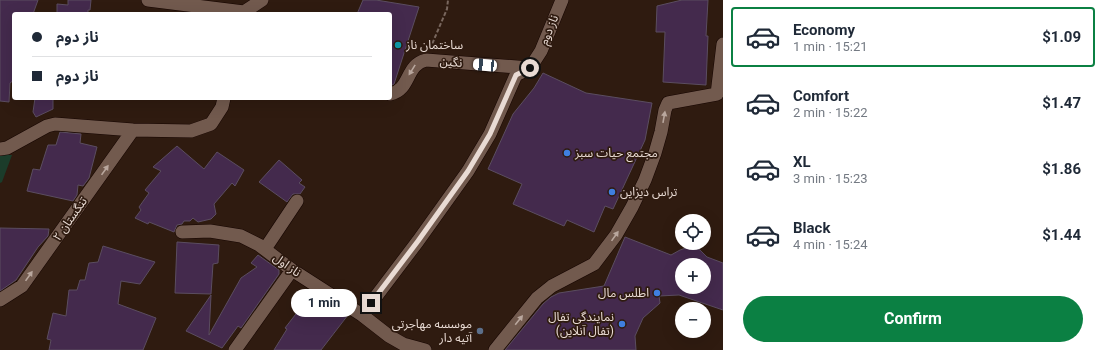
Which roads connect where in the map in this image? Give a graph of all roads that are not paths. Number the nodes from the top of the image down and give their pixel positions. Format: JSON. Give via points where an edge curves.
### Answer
{"nodes":[{"id":1,"x":148,"y":0,"type":"edge"},
{"id":2,"x":262,"y":0,"type":"edge"},
{"id":3,"x":562,"y":0,"type":"edge"},
{"id":4,"x":237,"y":12,"type":"edge"},
{"id":5,"x":245,"y":12,"type":"edge"},
{"id":6,"x":723,"y":44,"type":"edge"},
{"id":7,"x":530,"y":68,"type":"junction"},
{"id":8,"x":392,"y":93,"type":"edge"},
{"id":9,"x":224,"y":100,"type":"edge"},
{"id":10,"x":133,"y":130,"type":"junction"},
{"id":11,"x":0,"y":149,"type":"edge"},
{"id":12,"x":297,"y":201,"type":"dead end"},
{"id":13,"x":182,"y":232,"type":"dead end"},
{"id":14,"x":265,"y":249,"type":"junction"},
{"id":15,"x":292,"y":270,"type":"junction"},
{"id":16,"x":0,"y":300,"type":"edge"},
{"id":17,"x":362,"y":315,"type":"junction"},
{"id":18,"x":235,"y":350,"type":"edge"},
{"id":19,"x":425,"y":350,"type":"edge"},
{"id":20,"x":495,"y":350,"type":"edge"}],
"edges":[{"from":1,"to":4,"type":"street"},
{"from":2,"to":5,"type":"street"},
{"from":3,"to":7,"type":"street","name":"ناز دوم","via":[[541,51]]},
{"from":20,"to":6,"type":"street","one_way":true,"via":[[537,298],[552,286],[594,264],[616,235],[645,180],[668,103],[717,94]]},
{"from":7,"to":8,"type":"street","name":"نگین","one_way":true,"via":[[419,61],[403,88]]},
{"from":7,"to":17,"type":"street","name":"ناز دوم","via":[[516,75],[490,134],[468,171]]},
{"from":9,"to":10,"type":"street","via":[[222,107],[210,124],[191,131]]},
{"from":10,"to":11,"type":"street","via":[[55,124]]},
{"from":16,"to":10,"type":"street","name":"تنگستان ۲","one_way":true,"via":[[22,286]]},
{"from":12,"to":14,"type":"street"},
{"from":13,"to":14,"type":"street","name":"ناز اول","via":[[241,236]]},
{"from":14,"to":15,"type":"street","name":"ناز اول"},
{"from":15,"to":17,"type":"street","name":"ناز اول"},
{"from":15,"to":18,"type":"street"},
{"from":17,"to":19,"type":"street","name":"ناز اول","via":[[403,344]]}]}
